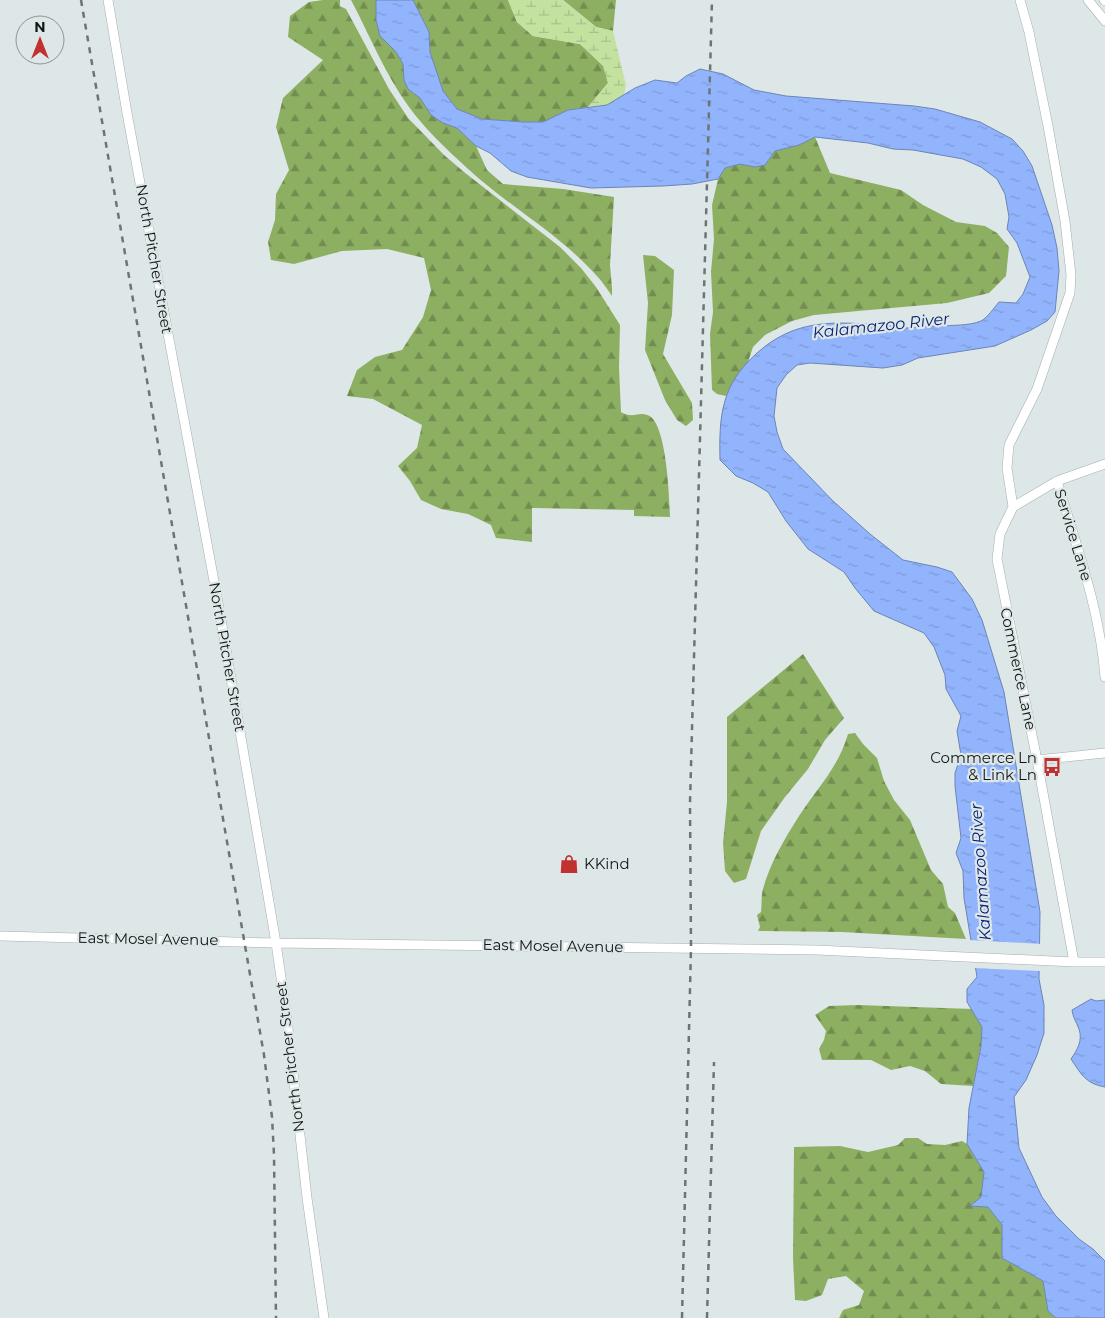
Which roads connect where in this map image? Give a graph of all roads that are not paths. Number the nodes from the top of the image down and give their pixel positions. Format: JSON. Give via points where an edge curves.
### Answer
{"nodes":[{"id":1,"x":108,"y":0,"type":"edge"},
{"id":2,"x":1020,"y":0,"type":"edge"},
{"id":3,"x":1088,"y":0,"type":"edge"},
{"id":4,"x":1105,"y":21,"type":"edge"},
{"id":5,"x":1105,"y":464,"type":"edge"},
{"id":6,"x":1057,"y":481,"type":"junction"},
{"id":7,"x":1013,"y":507,"type":"junction"},
{"id":8,"x":1105,"y":677,"type":"edge"},
{"id":9,"x":1105,"y":753,"type":"edge"},
{"id":10,"x":1037,"y":760,"type":"junction"},
{"id":11,"x":0,"y":936,"type":"edge"},
{"id":12,"x":276,"y":943,"type":"junction"},
{"id":13,"x":1074,"y":962,"type":"junction"},
{"id":14,"x":1105,"y":962,"type":"edge"},
{"id":15,"x":324,"y":1318,"type":"edge"}],
"edges":[{"from":1,"to":12,"type":"street","name":"North Pitcher Street","via":[[219,608]]},
{"from":2,"to":7,"type":"street","via":[[1065,221],[1071,275],[1070,293],[1037,389],[1009,445],[1007,468]]},
{"from":3,"to":4,"type":"street"},
{"from":5,"to":6,"type":"street"},
{"from":6,"to":7,"type":"street"},
{"from":6,"to":8,"type":"street","name":"Service Lane","via":[[1094,604]]},
{"from":7,"to":10,"type":"street","name":"Commerce Lane","via":[[1000,534],[997,559]]},
{"from":9,"to":10,"type":"street"},
{"from":10,"to":13,"type":"street","name":"Commerce Lane"},
{"from":11,"to":12,"type":"street","name":"East Mosel Avenue"},
{"from":12,"to":13,"type":"street","name":"East Mosel Avenue","via":[[817,950]]},
{"from":12,"to":15,"type":"street","name":"North Pitcher Street"},
{"from":13,"to":14,"type":"street","name":"East Mosel Avenue"}]}
